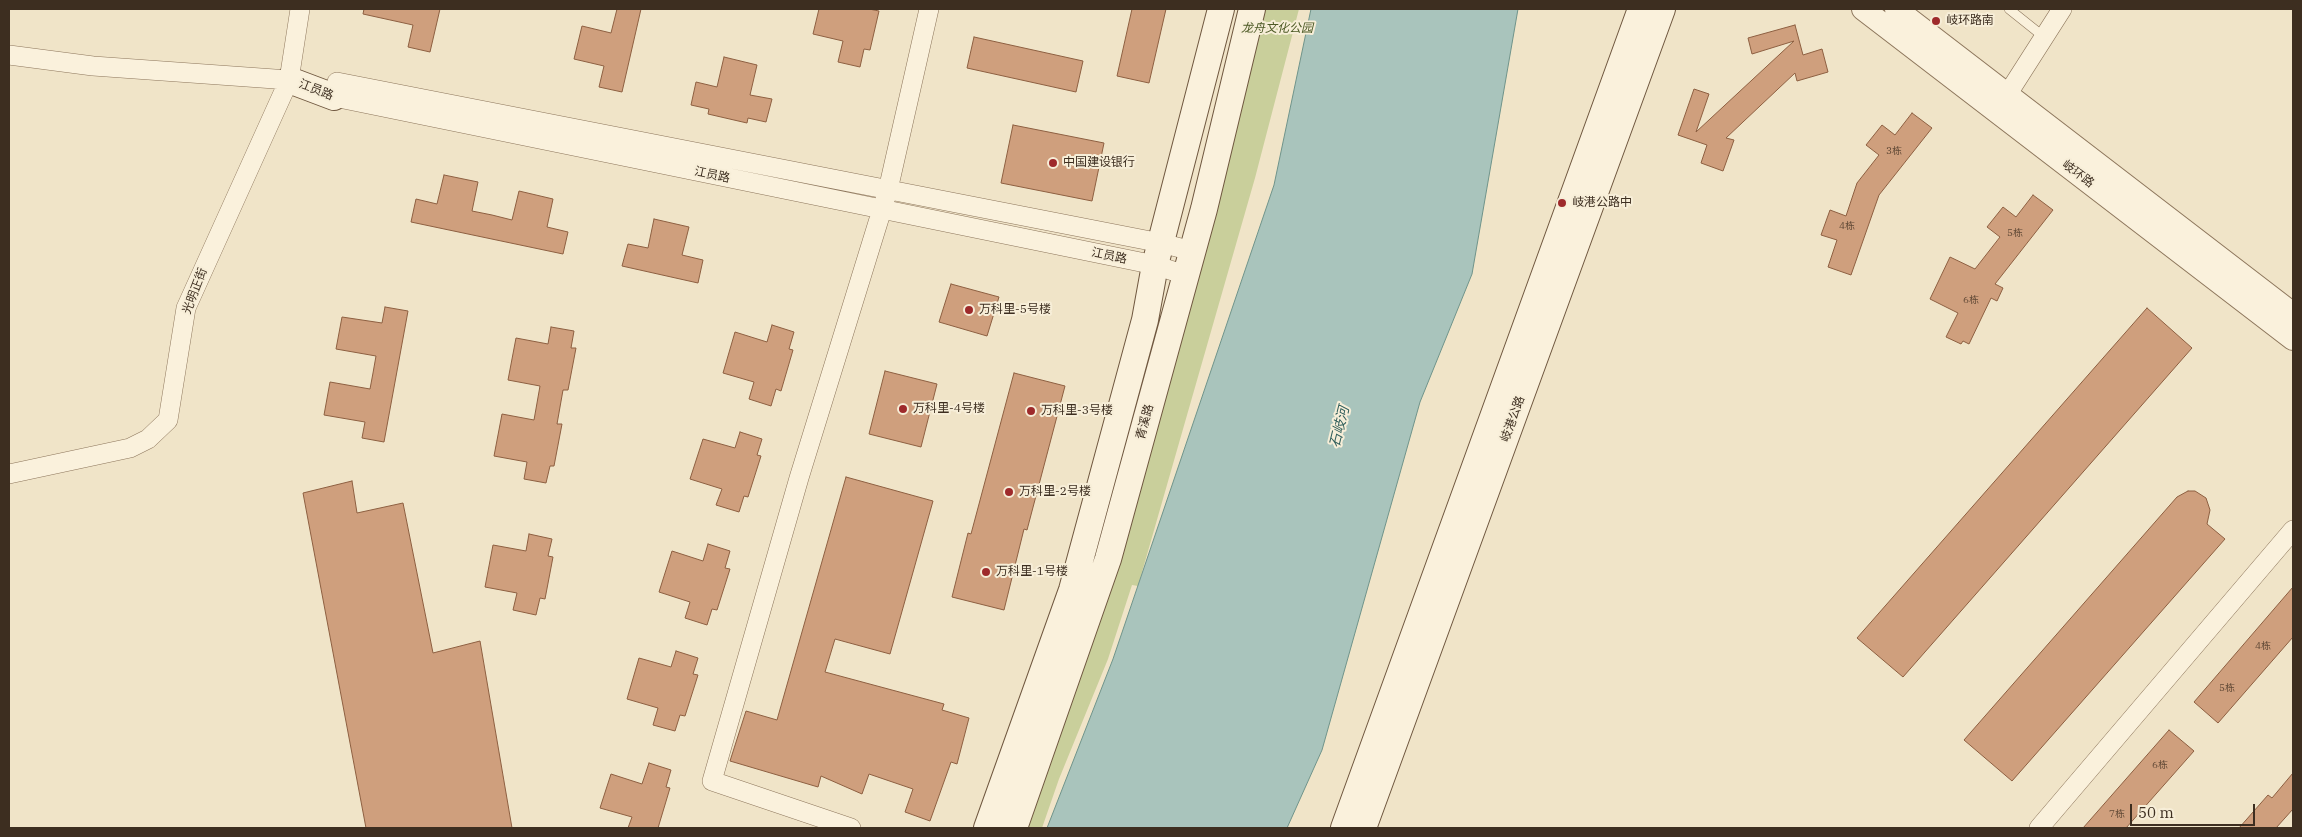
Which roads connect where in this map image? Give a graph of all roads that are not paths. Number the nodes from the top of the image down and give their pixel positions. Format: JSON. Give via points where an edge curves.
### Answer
{"nodes":[{"id":1,"x":300,"y":9,"type":"edge"},
{"id":2,"x":929,"y":9,"type":"edge"},
{"id":3,"x":1221,"y":9,"type":"edge"},
{"id":4,"x":1252,"y":9,"type":"edge"},
{"id":5,"x":1641,"y":9,"type":"edge"},
{"id":6,"x":1662,"y":9,"type":"edge"},
{"id":7,"x":1863,"y":9,"type":"edge"},
{"id":8,"x":1896,"y":9,"type":"edge"},
{"id":9,"x":2008,"y":9,"type":"edge"},
{"id":10,"x":2062,"y":9,"type":"edge"},
{"id":11,"x":2044,"y":37,"type":"junction"},
{"id":12,"x":9,"y":55,"type":"edge"},
{"id":13,"x":289,"y":80,"type":"junction"},
{"id":14,"x":335,"y":89,"type":"junction"},
{"id":15,"x":2002,"y":103,"type":"junction"},
{"id":16,"x":888,"y":190,"type":"junction"},
{"id":17,"x":882,"y":209,"type":"junction"},
{"id":18,"x":1158,"y":254,"type":"junction"},
{"id":19,"x":1188,"y":263,"type":"junction"},
{"id":20,"x":2293,"y":314,"type":"edge"},
{"id":21,"x":2293,"y":339,"type":"edge"},
{"id":22,"x":9,"y":474,"type":"edge"},
{"id":23,"x":2293,"y":530,"type":"edge"},
{"id":24,"x":851,"y":828,"type":"edge"},
{"id":25,"x":987,"y":828,"type":"edge"},
{"id":26,"x":1014,"y":828,"type":"edge"},
{"id":27,"x":1344,"y":828,"type":"edge"},
{"id":28,"x":1363,"y":828,"type":"edge"},
{"id":29,"x":2039,"y":828,"type":"edge"}],
"edges":[{"from":1,"to":13,"type":"street","name":"光明正街"},
{"from":2,"to":16,"type":"street"},
{"from":3,"to":18,"type":"main road"},
{"from":4,"to":19,"type":"main road","name":"青溪路","via":[[1204,210]]},
{"from":5,"to":27,"type":"main road","name":"岐港公路"},
{"from":6,"to":28,"type":"main road","name":"岐港公路"},
{"from":7,"to":15,"type":"street","name":"岐环路"},
{"from":8,"to":15,"type":"street","name":"岐环路"},
{"from":9,"to":11,"type":"lane"},
{"from":10,"to":11,"type":"street"},
{"from":11,"to":15,"type":"street"},
{"from":12,"to":13,"type":"street","via":[[93,66]]},
{"from":13,"to":14,"type":"main road","name":"江员路"},
{"from":13,"to":22,"type":"street","name":"光明正街","via":[[186,308],[168,420],[148,438],[130,448]]},
{"from":14,"to":16,"type":"street","name":"江员路"},
{"from":14,"to":17,"type":"street","name":"江员路"},
{"from":15,"to":20,"type":"street","name":"岐环路"},
{"from":15,"to":21,"type":"street","name":"岐环路"},
{"from":16,"to":17,"type":"street"},
{"from":16,"to":18,"type":"street","name":"江员路"},
{"from":17,"to":18,"type":"street","name":"江员路"},
{"from":17,"to":24,"type":"street","via":[[798,478],[712,780]]},
{"from":18,"to":19,"type":"street","name":"江员路"},
{"from":18,"to":25,"type":"main road","via":[[1145,320],[1072,590]]},
{"from":19,"to":26,"type":"main road","name":"青溪路","via":[[1108,559]]},
{"from":23,"to":29,"type":"street"}]}
